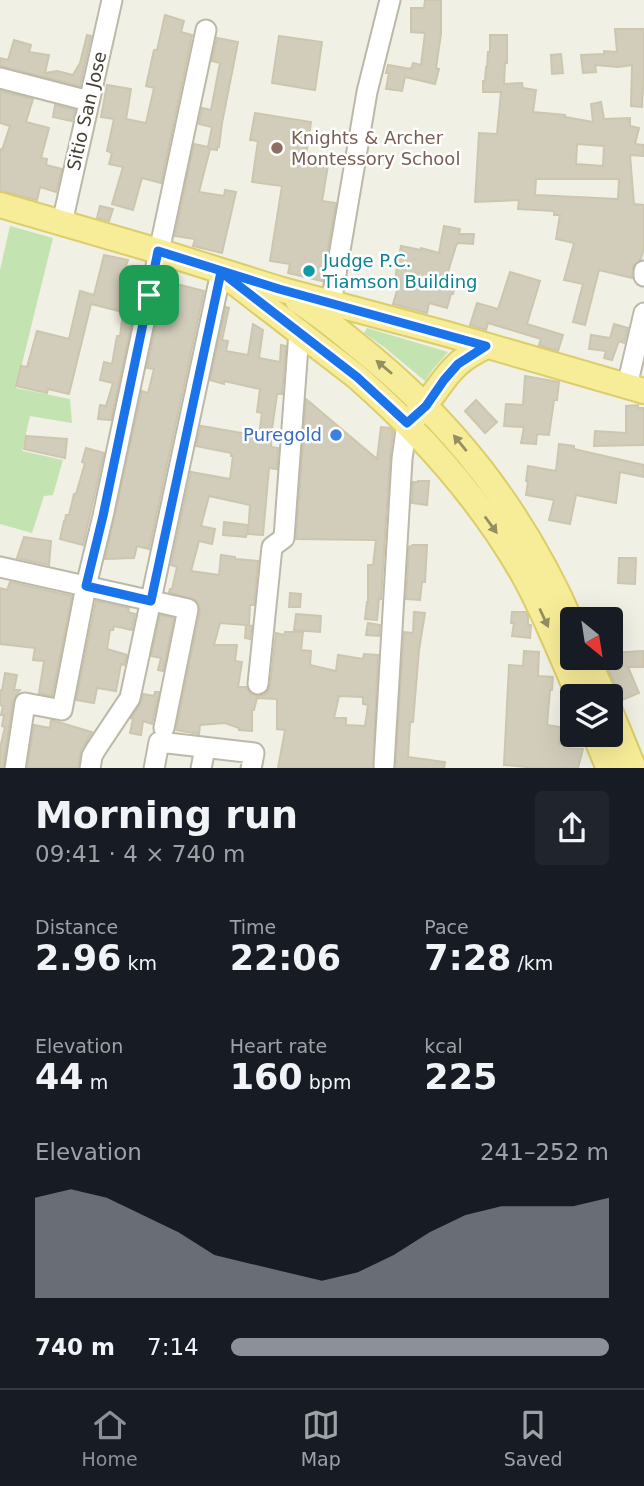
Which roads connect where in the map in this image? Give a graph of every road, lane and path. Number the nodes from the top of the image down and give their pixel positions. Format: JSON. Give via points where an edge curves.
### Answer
{"nodes":[{"id":1,"x":112,"y":0,"type":"edge"},
{"id":2,"x":390,"y":0,"type":"edge"},
{"id":3,"x":206,"y":30,"type":"dead end"},
{"id":4,"x":0,"y":78,"type":"edge"},
{"id":5,"x":89,"y":101,"type":"junction"},
{"id":6,"x":0,"y":205,"type":"edge"},
{"id":7,"x":62,"y":223,"type":"junction"},
{"id":8,"x":158,"y":251,"type":"junction"},
{"id":9,"x":221,"y":272,"type":"junction"},
{"id":10,"x":329,"y":313,"type":"junction"},
{"id":11,"x":644,"y":313,"type":"edge"},
{"id":12,"x":299,"y":332,"type":"junction"},
{"id":13,"x":486,"y":346,"type":"junction"},
{"id":14,"x":636,"y":388,"type":"edge"},
{"id":15,"x":426,"y":406,"type":"junction"},
{"id":16,"x":407,"y":423,"type":"junction"},
{"id":17,"x":523,"y":551,"type":"junction"},
{"id":18,"x":0,"y":567,"type":"edge"},
{"id":19,"x":86,"y":586,"type":"junction"},
{"id":20,"x":151,"y":601,"type":"junction"},
{"id":21,"x":561,"y":607,"type":"edge"},
{"id":22,"x":258,"y":684,"type":"dead end"},
{"id":23,"x":574,"y":684,"type":"edge"},
{"id":24,"x":164,"y":728,"type":"dead end"},
{"id":25,"x":623,"y":742,"type":"edge"},
{"id":26,"x":600,"y":747,"type":"edge"},
{"id":27,"x":205,"y":748,"type":"junction"},
{"id":28,"x":384,"y":765,"type":"dead end"},
{"id":29,"x":15,"y":768,"type":"edge"},
{"id":30,"x":90,"y":768,"type":"edge"},
{"id":31,"x":154,"y":768,"type":"edge"},
{"id":32,"x":201,"y":768,"type":"edge"},
{"id":33,"x":251,"y":768,"type":"edge"},
{"id":34,"x":609,"y":768,"type":"edge"},
{"id":35,"x":634,"y":768,"type":"edge"}],
"edges":[{"from":1,"to":5,"type":"street","name":"Sitio San Jose"},
{"from":2,"to":10,"type":"street","via":[[367,92]]},
{"from":3,"to":8,"type":"street"},
{"from":4,"to":5,"type":"street"},
{"from":5,"to":7,"type":"street","name":"Sitio San Jose"},
{"from":6,"to":7,"type":"main road"},
{"from":7,"to":8,"type":"main road"},
{"from":8,"to":9,"type":"main road"},
{"from":8,"to":19,"type":"street"},
{"from":9,"to":10,"type":"main road","via":[[279,289]]},
{"from":9,"to":12,"type":"main road"},
{"from":9,"to":20,"type":"street"},
{"from":10,"to":13,"type":"main road"},
{"from":15,"to":10,"type":"main road","one_way":true},
{"from":11,"to":14,"type":"street"},
{"from":12,"to":16,"type":"main road"},
{"from":12,"to":22,"type":"street","via":[[284,538],[272,547]]},
{"from":13,"to":14,"type":"main road"},
{"from":13,"to":15,"type":"main road","via":[[458,364]]},
{"from":15,"to":16,"type":"main road"},
{"from":17,"to":15,"type":"main road","one_way":true,"via":[[517,519]]},
{"from":16,"to":17,"type":"main road","one_way":true,"via":[[496,531]]},
{"from":16,"to":28,"type":"street"},
{"from":17,"to":21,"type":"main road"},
{"from":17,"to":23,"type":"main road","one_way":true,"via":[[533,593]]},
{"from":18,"to":19,"type":"street"},
{"from":19,"to":20,"type":"street"},
{"from":19,"to":29,"type":"street","via":[[62,709],[25,703]]},
{"from":20,"to":24,"type":"street","via":[[188,609]]},
{"from":20,"to":30,"type":"street","via":[[130,698],[92,755]]},
{"from":25,"to":35,"type":"main road"},
{"from":26,"to":34,"type":"main road"},
{"from":27,"to":31,"type":"street","via":[[159,742]]},
{"from":27,"to":32,"type":"street"},
{"from":27,"to":33,"type":"street","via":[[254,753]]}]}
